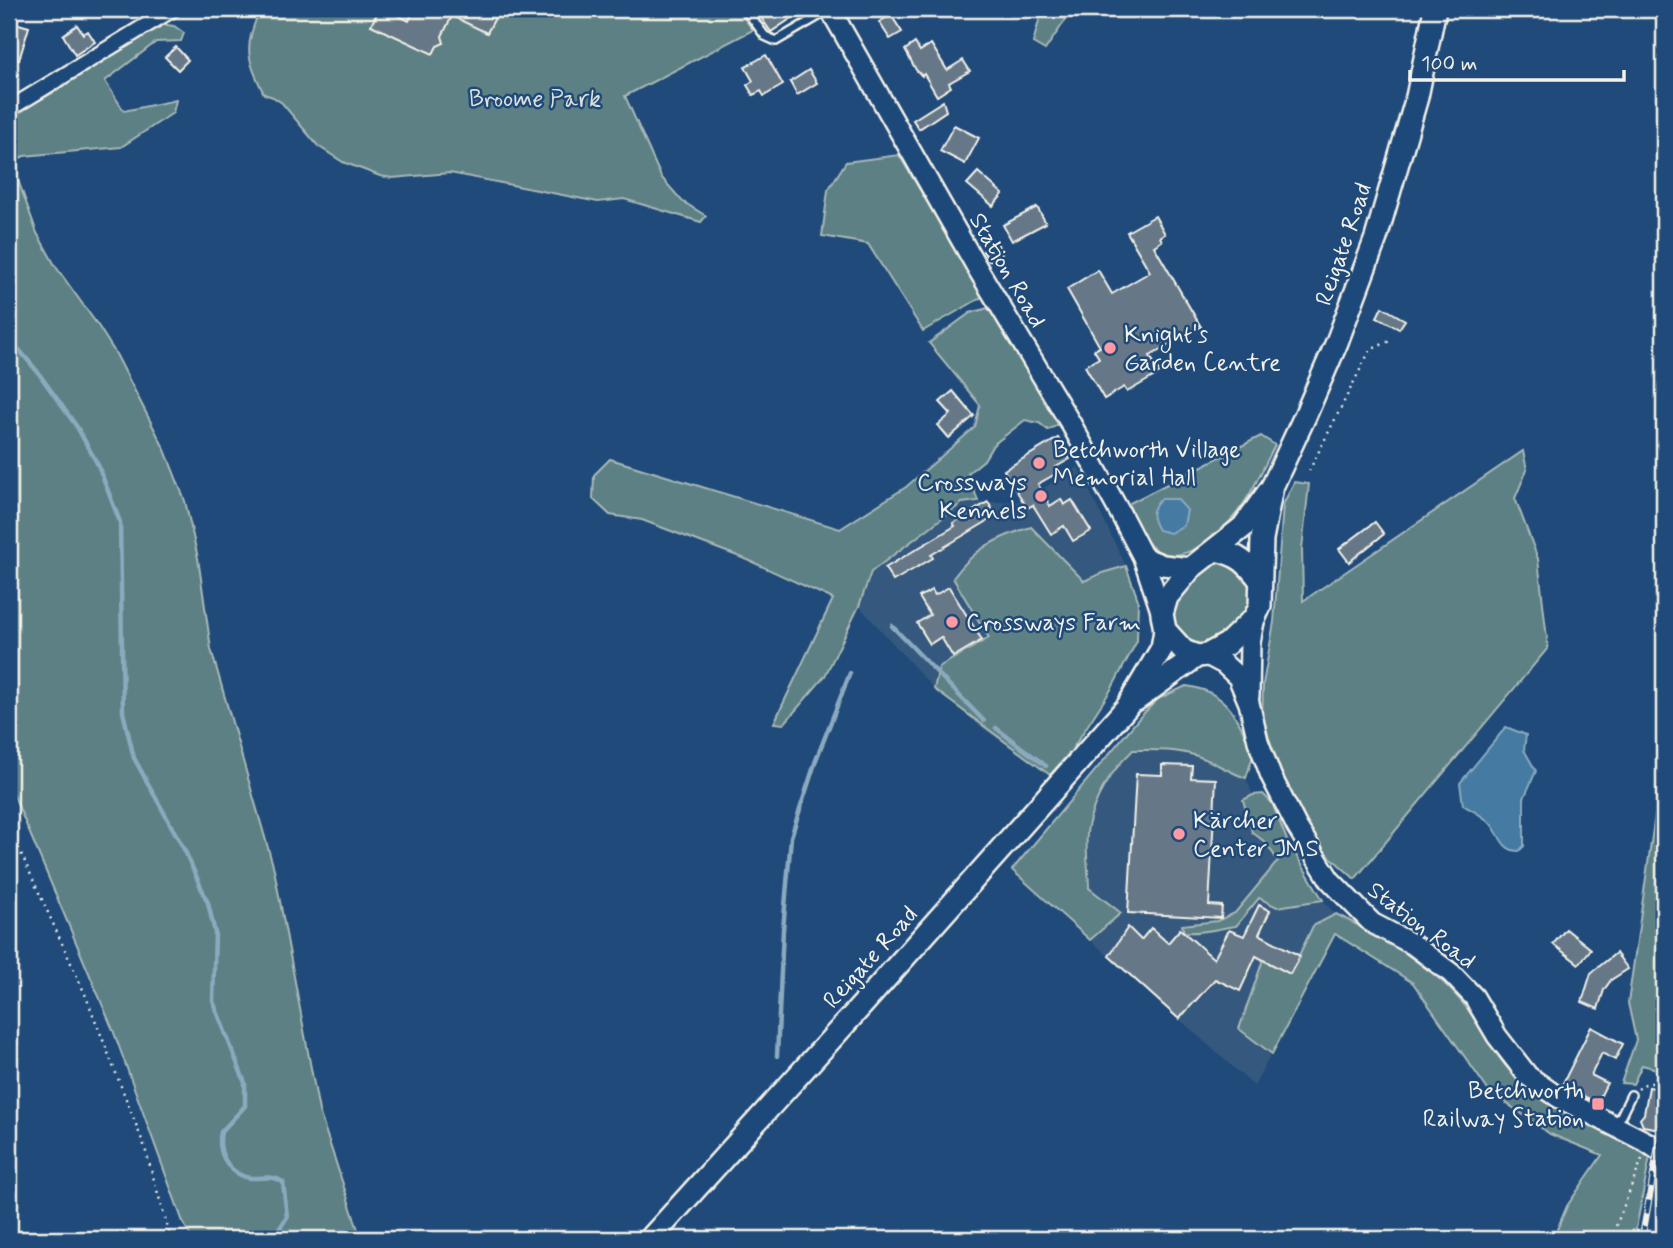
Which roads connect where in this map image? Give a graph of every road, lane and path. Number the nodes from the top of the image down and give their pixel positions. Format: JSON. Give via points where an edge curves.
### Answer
{"nodes":[{"id":1,"x":173,"y":9,"type":"edge"},
{"id":2,"x":745,"y":9,"type":"edge"},
{"id":3,"x":830,"y":9,"type":"edge"},
{"id":4,"x":1435,"y":9,"type":"edge"},
{"id":5,"x":9,"y":108,"type":"edge"},
{"id":6,"x":1392,"y":340,"type":"dead end"},
{"id":7,"x":1309,"y":471,"type":"dead end"},
{"id":8,"x":1272,"y":487,"type":"junction"},
{"id":9,"x":1216,"y":550,"type":"junction"},
{"id":10,"x":1143,"y":557,"type":"junction"},
{"id":11,"x":1191,"y":568,"type":"junction"},
{"id":12,"x":1260,"y":580,"type":"junction"},
{"id":13,"x":1255,"y":617,"type":"junction"},
{"id":14,"x":1164,"y":622,"type":"junction"},
{"id":15,"x":1202,"y":656,"type":"junction"},
{"id":16,"x":1249,"y":703,"type":"junction"},
{"id":17,"x":1126,"y":707,"type":"junction"},
{"id":18,"x":9,"y":821,"type":"edge"},
{"id":19,"x":1664,"y":1081,"type":"edge"},
{"id":20,"x":1631,"y":1095,"type":"joint"},
{"id":21,"x":1615,"y":1128,"type":"junction"},
{"id":22,"x":1648,"y":1143,"type":"junction"},
{"id":23,"x":1664,"y":1154,"type":"edge"},
{"id":24,"x":171,"y":1239,"type":"edge"},
{"id":25,"x":650,"y":1239,"type":"edge"},
{"id":26,"x":1611,"y":1239,"type":"edge"}],
"edges":[{"from":1,"to":5,"type":"street"},
{"from":2,"to":3,"type":"lane","via":[[765,36],[776,41]]},
{"from":3,"to":10,"type":"main road","name":"Station Road"},
{"from":4,"to":8,"type":"main road","name":"Reigate Road","via":[[1417,97],[1376,238],[1337,342]]},
{"from":6,"to":7,"type":"path","via":[[1370,350]]},
{"from":8,"to":9,"type":"main road","name":"Reigate Road","via":[[1243,527]]},
{"from":8,"to":12,"type":"main road","name":"Reigate Road"},
{"from":9,"to":11,"type":"main road"},
{"from":9,"to":12,"type":"main road","via":[[1233,554]]},
{"from":10,"to":11,"type":"main road"},
{"from":10,"to":14,"type":"main road","name":"Station Road"},
{"from":11,"to":14,"type":"main road","via":[[1167,597]]},
{"from":12,"to":13,"type":"main road"},
{"from":13,"to":15,"type":"main road","via":[[1227,644]]},
{"from":13,"to":16,"type":"main road","name":"Station Road"},
{"from":14,"to":15,"type":"main road","via":[[1184,651]]},
{"from":14,"to":17,"type":"main road","name":"Reigate Road","via":[[1162,648]]},
{"from":15,"to":16,"type":"main road","name":"Station Road","via":[[1224,664],[1237,677]]},
{"from":15,"to":17,"type":"main road","name":"Reigate Road"},
{"from":16,"to":21,"type":"main road","name":"Station Road","via":[[1270,776],[1330,880],[1372,923],[1412,944],[1451,973],[1528,1076]]},
{"from":17,"to":25,"type":"main road","name":"Reigate Road"},
{"from":18,"to":24,"type":"path","via":[[85,994],[144,1145]]},
{"from":19,"to":20,"type":"path","via":[[1645,1084]]},
{"from":20,"to":21,"type":"lane"},
{"from":21,"to":22,"type":"main road","name":"Station Road"},
{"from":22,"to":23,"type":"main road","name":"Station Road"},
{"from":22,"to":26,"type":"path"}]}
